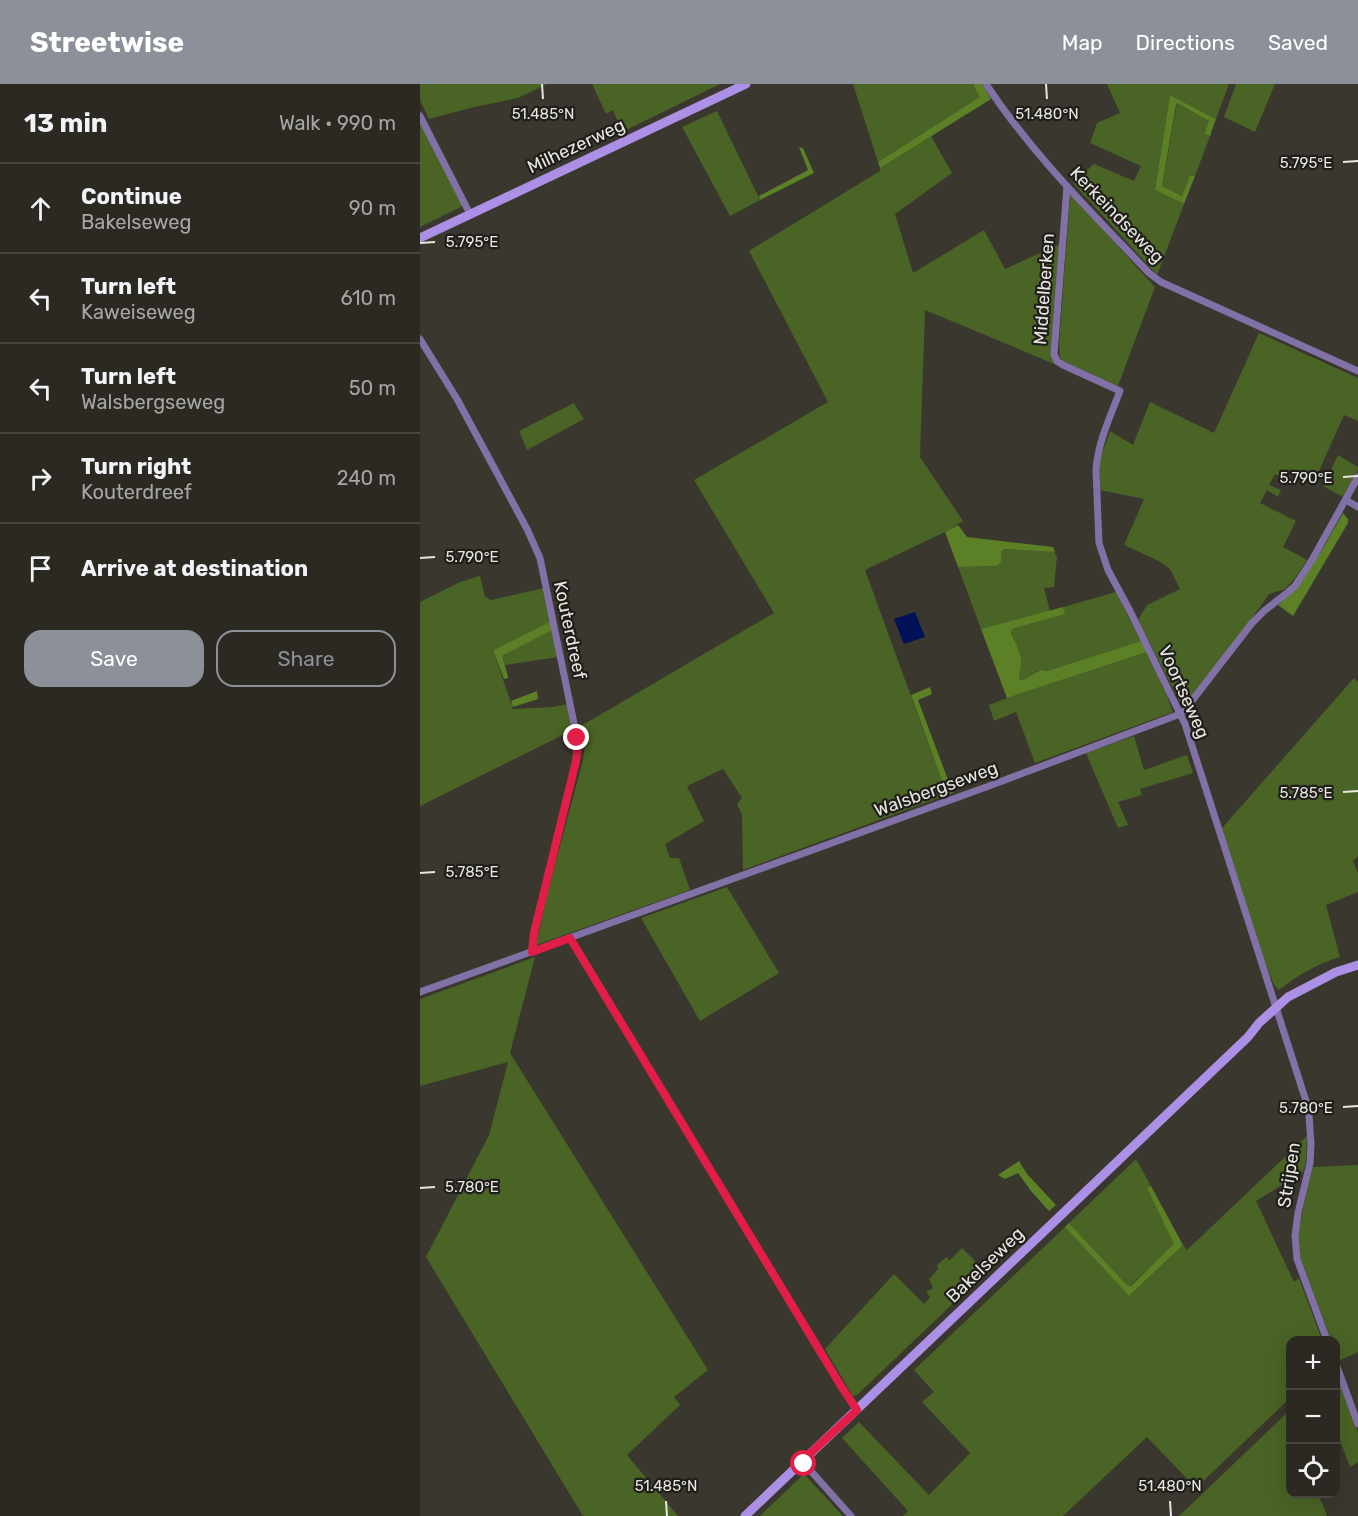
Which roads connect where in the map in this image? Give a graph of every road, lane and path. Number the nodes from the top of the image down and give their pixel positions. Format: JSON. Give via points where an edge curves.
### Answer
{"nodes":[{"id":1,"x":746,"y":84,"type":"edge"},
{"id":2,"x":986,"y":84,"type":"edge"},
{"id":3,"x":730,"y":88,"type":"edge"},
{"id":4,"x":420,"y":116,"type":"edge"},
{"id":5,"x":1067,"y":186,"type":"junction"},
{"id":6,"x":470,"y":214,"type":"junction"},
{"id":7,"x":420,"y":238,"type":"edge"},
{"id":8,"x":420,"y":339,"type":"edge"},
{"id":9,"x":1358,"y":371,"type":"edge"},
{"id":10,"x":1120,"y":391,"type":"joint"},
{"id":11,"x":1358,"y":477,"type":"edge"},
{"id":12,"x":1346,"y":500,"type":"junction"},
{"id":13,"x":1358,"y":507,"type":"edge"},
{"id":14,"x":1180,"y":714,"type":"junction"},
{"id":15,"x":570,"y":938,"type":"junction"},
{"id":16,"x":532,"y":952,"type":"junction"},
{"id":17,"x":1358,"y":965,"type":"edge"},
{"id":18,"x":420,"y":992,"type":"edge"},
{"id":19,"x":1277,"y":1011,"type":"junction"},
{"id":20,"x":1325,"y":1336,"type":"edge"},
{"id":21,"x":1340,"y":1377,"type":"edge"},
{"id":22,"x":857,"y":1410,"type":"junction"},
{"id":23,"x":1358,"y":1424,"type":"edge"},
{"id":24,"x":802,"y":1461,"type":"junction"},
{"id":25,"x":745,"y":1516,"type":"edge"},
{"id":26,"x":851,"y":1516,"type":"edge"}],
"edges":[{"from":1,"to":3,"type":"main road","name":"Milhezerweg"},
{"from":2,"to":5,"type":"street","name":"Kerkeindseweg"},
{"from":3,"to":6,"type":"main road","name":"Milhezerweg"},
{"from":4,"to":6,"type":"street"},
{"from":5,"to":9,"type":"street","name":"Kerkeindseweg","via":[[1161,282]]},
{"from":5,"to":10,"type":"street","name":"Middelberken","via":[[1054,354],[1063,365]]},
{"from":6,"to":7,"type":"main road","name":"Milhezerweg"},
{"from":8,"to":16,"type":"street","name":"Kouterdreef","via":[[457,399],[540,558],[577,738],[576,761]]},
{"from":10,"to":14,"type":"street","name":"Voortseweg","via":[[1097,458],[1099,543],[1108,570]]},
{"from":11,"to":12,"type":"street","name":"Walsbergseweg"},
{"from":12,"to":13,"type":"street"},
{"from":12,"to":14,"type":"street","name":"Walsbergseweg","via":[[1295,586],[1252,623]]},
{"from":14,"to":15,"type":"street","name":"Walsbergseweg"},
{"from":14,"to":19,"type":"street","name":"Voortseweg"},
{"from":15,"to":16,"type":"street","name":"Walsbergseweg"},
{"from":15,"to":22,"type":"street"},
{"from":16,"to":18,"type":"street","name":"Walsbergseweg"},
{"from":17,"to":19,"type":"main road","name":"Bakelseweg","via":[[1316,983]]},
{"from":19,"to":20,"type":"street","name":"Strijpen","via":[[1309,1115],[1310,1163],[1298,1213],[1297,1259]]},
{"from":19,"to":22,"type":"main road","name":"Bakelseweg"},
{"from":21,"to":23,"type":"street"},
{"from":22,"to":24,"type":"main road","name":"Bakelseweg"},
{"from":24,"to":25,"type":"main road","name":"Bakelseweg"},
{"from":24,"to":26,"type":"street"}]}
